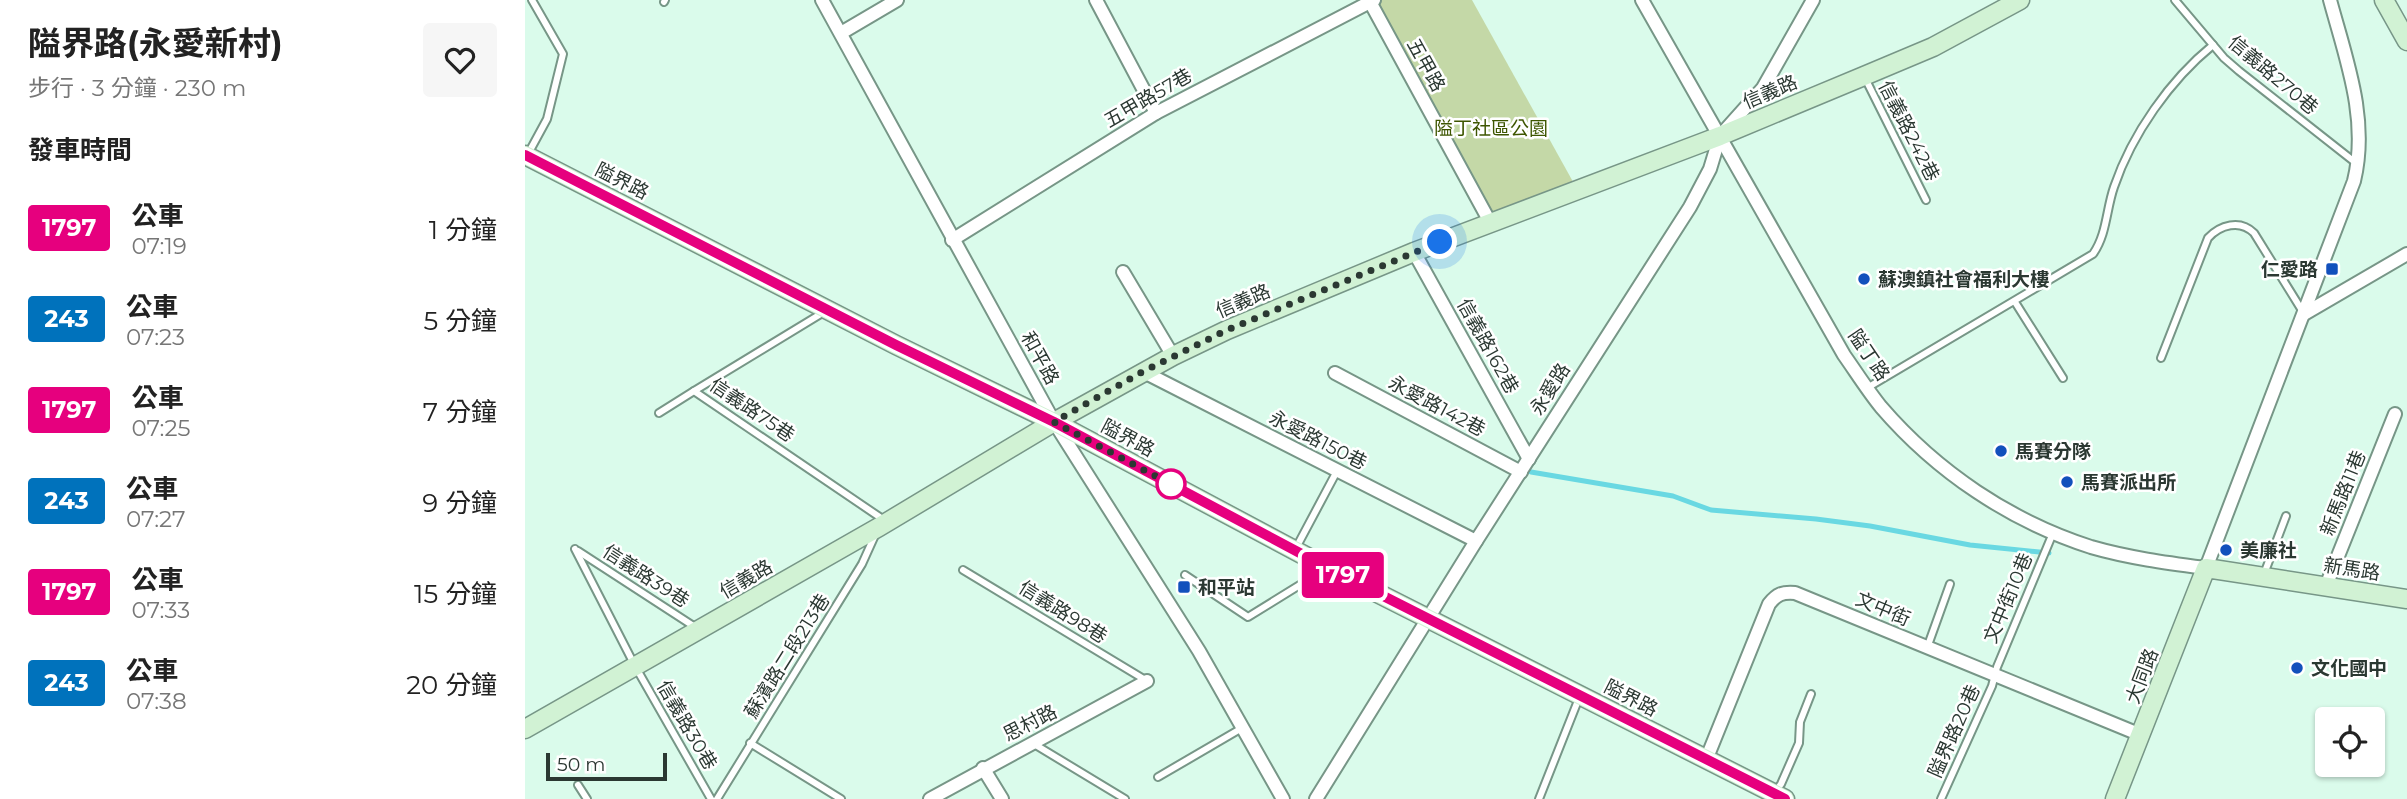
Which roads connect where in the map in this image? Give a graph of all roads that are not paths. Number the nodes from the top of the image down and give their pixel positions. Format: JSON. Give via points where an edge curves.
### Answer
{"nodes":[{"id":1,"x":532,"y":0,"type":"edge"},
{"id":2,"x":822,"y":0,"type":"edge"},
{"id":3,"x":897,"y":0,"type":"edge"},
{"id":4,"x":1096,"y":0,"type":"edge"},
{"id":5,"x":1642,"y":0,"type":"edge"},
{"id":6,"x":1813,"y":0,"type":"edge"},
{"id":7,"x":2020,"y":0,"type":"edge"},
{"id":8,"x":2175,"y":0,"type":"edge"},
{"id":9,"x":2330,"y":0,"type":"edge"},
{"id":10,"x":2384,"y":0,"type":"edge"},
{"id":11,"x":1371,"y":1,"type":"edge"},
{"id":12,"x":841,"y":33,"type":"junction"},
{"id":13,"x":2407,"y":41,"type":"edge"},
{"id":14,"x":2213,"y":45,"type":"junction"},
{"id":15,"x":1864,"y":76,"type":"junction"},
{"id":16,"x":1156,"y":113,"type":"junction"},
{"id":17,"x":1720,"y":136,"type":"junction"},
{"id":18,"x":526,"y":156,"type":"edge"},
{"id":19,"x":2358,"y":164,"type":"junction"},
{"id":20,"x":1926,"y":200,"type":"dead end"},
{"id":21,"x":1490,"y":222,"type":"junction"},
{"id":22,"x":952,"y":240,"type":"junction"},
{"id":23,"x":1414,"y":252,"type":"junction"},
{"id":24,"x":2407,"y":254,"type":"edge"},
{"id":25,"x":1123,"y":272,"type":"dead end"},
{"id":26,"x":2015,"y":302,"type":"junction"},
{"id":27,"x":828,"y":310,"type":"junction"},
{"id":28,"x":2304,"y":314,"type":"junction"},
{"id":29,"x":1173,"y":356,"type":"junction"},
{"id":30,"x":2161,"y":358,"type":"dead end"},
{"id":31,"x":1142,"y":372,"type":"junction"},
{"id":32,"x":1335,"y":373,"type":"dead end"},
{"id":33,"x":2063,"y":378,"type":"dead end"},
{"id":34,"x":1867,"y":388,"type":"junction"},
{"id":35,"x":694,"y":391,"type":"junction"},
{"id":36,"x":659,"y":412,"type":"dead end"},
{"id":37,"x":2395,"y":414,"type":"dead end"},
{"id":38,"x":1054,"y":422,"type":"junction"},
{"id":39,"x":1529,"y":459,"type":"junction"},
{"id":40,"x":1337,"y":471,"type":"junction"},
{"id":41,"x":1521,"y":472,"type":"junction"},
{"id":42,"x":2287,"y":516,"type":"dead end"},
{"id":43,"x":882,"y":524,"type":"junction"},
{"id":44,"x":2053,"y":533,"type":"junction"},
{"id":45,"x":1476,"y":541,"type":"junction"},
{"id":46,"x":575,"y":549,"type":"joint"},
{"id":47,"x":1295,"y":550,"type":"junction"},
{"id":48,"x":1328,"y":568,"type":"junction"},
{"id":49,"x":2206,"y":568,"type":"junction"},
{"id":50,"x":963,"y":570,"type":"dead end"},
{"id":51,"x":1185,"y":575,"type":"dead end"},
{"id":52,"x":2263,"y":576,"type":"junction"},
{"id":53,"x":1949,"y":584,"type":"dead end"},
{"id":54,"x":2326,"y":586,"type":"junction"},
{"id":55,"x":2407,"y":599,"type":"edge"},
{"id":56,"x":1428,"y":618,"type":"junction"},
{"id":57,"x":700,"y":630,"type":"junction"},
{"id":58,"x":1927,"y":648,"type":"junction"},
{"id":59,"x":635,"y":666,"type":"junction"},
{"id":60,"x":1994,"y":676,"type":"junction"},
{"id":61,"x":1147,"y":681,"type":"joint"},
{"id":62,"x":1811,"y":694,"type":"dead end"},
{"id":63,"x":1580,"y":696,"type":"junction"},
{"id":64,"x":1242,"y":728,"type":"junction"},
{"id":65,"x":525,"y":729,"type":"edge"},
{"id":66,"x":2141,"y":735,"type":"junction"},
{"id":67,"x":750,"y":743,"type":"junction"},
{"id":68,"x":1034,"y":744,"type":"junction"},
{"id":69,"x":1706,"y":760,"type":"junction"},
{"id":70,"x":983,"y":768,"type":"junction"},
{"id":71,"x":1158,"y":777,"type":"dead end"},
{"id":72,"x":579,"y":785,"type":"dead end"},
{"id":73,"x":1777,"y":797,"type":"edge"},
{"id":74,"x":587,"y":799,"type":"edge"},
{"id":75,"x":716,"y":799,"type":"edge"},
{"id":76,"x":841,"y":799,"type":"edge"},
{"id":77,"x":930,"y":799,"type":"edge"},
{"id":78,"x":1002,"y":799,"type":"edge"},
{"id":79,"x":1125,"y":799,"type":"edge"},
{"id":80,"x":1283,"y":799,"type":"edge"},
{"id":81,"x":1316,"y":799,"type":"edge"},
{"id":82,"x":1539,"y":799,"type":"edge"},
{"id":83,"x":1941,"y":799,"type":"edge"},
{"id":84,"x":2115,"y":799,"type":"edge"}],
"edges":[{"from":1,"to":18,"type":"lane","via":[[563,54],[547,119]]},
{"from":2,"to":12,"type":"street","name":"和平路"},
{"from":3,"to":12,"type":"street"},
{"from":4,"to":16,"type":"street"},
{"from":5,"to":17,"type":"street","name":"隘丁路"},
{"from":6,"to":17,"type":"street","name":"永愛路","via":[[1763,88]]},
{"from":7,"to":15,"type":"street","name":"信義路","via":[[1933,47]]},
{"from":8,"to":14,"type":"lane","name":"信義路270巷"},
{"from":9,"to":19,"type":"street","via":[[2353,83]]},
{"from":10,"to":13,"type":"street"},
{"from":11,"to":16,"type":"street","name":"五甲路57巷"},
{"from":11,"to":21,"type":"street","name":"五甲路"},
{"from":12,"to":22,"type":"street","name":"和平路"},
{"from":14,"to":19,"type":"lane","name":"信義路270巷","via":[[2239,71]]},
{"from":14,"to":26,"type":"lane","via":[[2179,77],[2129,151],[2093,254]]},
{"from":15,"to":17,"type":"street","name":"信義路"},
{"from":15,"to":20,"type":"lane","name":"信義路242巷"},
{"from":16,"to":22,"type":"street","name":"五甲路57巷"},
{"from":17,"to":21,"type":"street","name":"信義路"},
{"from":17,"to":34,"type":"street","name":"隘丁路"},
{"from":17,"to":39,"type":"street","name":"永愛路","via":[[1710,169],[1690,207]]},
{"from":18,"to":27,"type":"street","name":"隘界路"},
{"from":19,"to":28,"type":"street"},
{"from":21,"to":23,"type":"street","name":"信義路"},
{"from":22,"to":38,"type":"street","name":"和平路"},
{"from":23,"to":29,"type":"street","name":"信義路"},
{"from":23,"to":39,"type":"street","name":"信義路162巷"},
{"from":24,"to":28,"type":"street"},
{"from":25,"to":29,"type":"street"},
{"from":26,"to":33,"type":"lane"},
{"from":26,"to":34,"type":"lane"},
{"from":27,"to":35,"type":"lane","name":"信義路75巷"},
{"from":27,"to":38,"type":"street","name":"隘界路"},
{"from":28,"to":30,"type":"lane","via":[[2254,233],[2248,227],[2230,225],[2208,238]]},
{"from":28,"to":49,"type":"street"},
{"from":29,"to":31,"type":"street","name":"信義路"},
{"from":31,"to":38,"type":"street","name":"信義路"},
{"from":31,"to":40,"type":"street","name":"永愛路150巷"},
{"from":32,"to":41,"type":"street","name":"永愛路142巷"},
{"from":34,"to":44,"type":"street","name":"隘丁路","via":[[1918,446],[1968,486]]},
{"from":35,"to":36,"type":"lane"},
{"from":35,"to":43,"type":"lane","name":"信義路75巷"},
{"from":37,"to":54,"type":"street","name":"新馬路11巷"},
{"from":38,"to":43,"type":"street","name":"信義路"},
{"from":38,"to":47,"type":"street","name":"隘界路"},
{"from":38,"to":64,"type":"street","name":"和平路","via":[[1199,651]]},
{"from":39,"to":41,"type":"street","name":"永愛路"},
{"from":40,"to":45,"type":"street","name":"永愛路150巷"},
{"from":40,"to":47,"type":"lane"},
{"from":41,"to":45,"type":"street","name":"永愛路"},
{"from":42,"to":52,"type":"lane"},
{"from":43,"to":57,"type":"street","name":"信義路"},
{"from":43,"to":67,"type":"lane","name":"蘇濱路二段213巷","via":[[862,564]]},
{"from":44,"to":49,"type":"street","name":"隘丁路","via":[[2093,547]]},
{"from":44,"to":60,"type":"lane","name":"文中街10巷"},
{"from":45,"to":56,"type":"street","name":"永愛路"},
{"from":46,"to":57,"type":"lane","name":"信義路39巷"},
{"from":46,"to":59,"type":"lane","name":"信義路30巷"},
{"from":47,"to":48,"type":"street","name":"隘界路"},
{"from":48,"to":51,"type":"lane","via":[[1248,617]]},
{"from":48,"to":56,"type":"street","name":"隘界路"},
{"from":49,"to":52,"type":"street","name":"新馬路"},
{"from":49,"to":66,"type":"street","name":"大同路"},
{"from":50,"to":61,"type":"lane","name":"信義路98巷"},
{"from":52,"to":54,"type":"street","name":"新馬路"},
{"from":53,"to":58,"type":"lane"},
{"from":54,"to":55,"type":"street","name":"新馬路"},
{"from":56,"to":63,"type":"street","name":"隘界路"},
{"from":56,"to":81,"type":"street","name":"永愛路"},
{"from":57,"to":59,"type":"street","name":"信義路"},
{"from":58,"to":60,"type":"street","name":"文中街"},
{"from":58,"to":69,"type":"street","name":"文中街","via":[[1795,593],[1776,596]]},
{"from":59,"to":65,"type":"street","name":"信義路"},
{"from":59,"to":75,"type":"lane","name":"信義路30巷"},
{"from":60,"to":66,"type":"street","name":"文中街"},
{"from":60,"to":83,"type":"lane","name":"隘界路20巷"},
{"from":61,"to":68,"type":"street","name":"思村路"},
{"from":62,"to":73,"type":"lane","via":[[1800,722],[1800,743]]},
{"from":63,"to":69,"type":"street","name":"隘界路"},
{"from":63,"to":82,"type":"lane"},
{"from":64,"to":71,"type":"lane"},
{"from":64,"to":80,"type":"street","name":"和平路"},
{"from":66,"to":84,"type":"street","name":"大同路"},
{"from":67,"to":75,"type":"lane","name":"蘇濱路二段213巷"},
{"from":67,"to":76,"type":"lane"},
{"from":68,"to":70,"type":"street","name":"思村路"},
{"from":68,"to":79,"type":"lane"},
{"from":69,"to":73,"type":"street","name":"隘界路"},
{"from":70,"to":77,"type":"street","name":"思村路"},
{"from":70,"to":78,"type":"street"},
{"from":72,"to":74,"type":"lane"}]}
